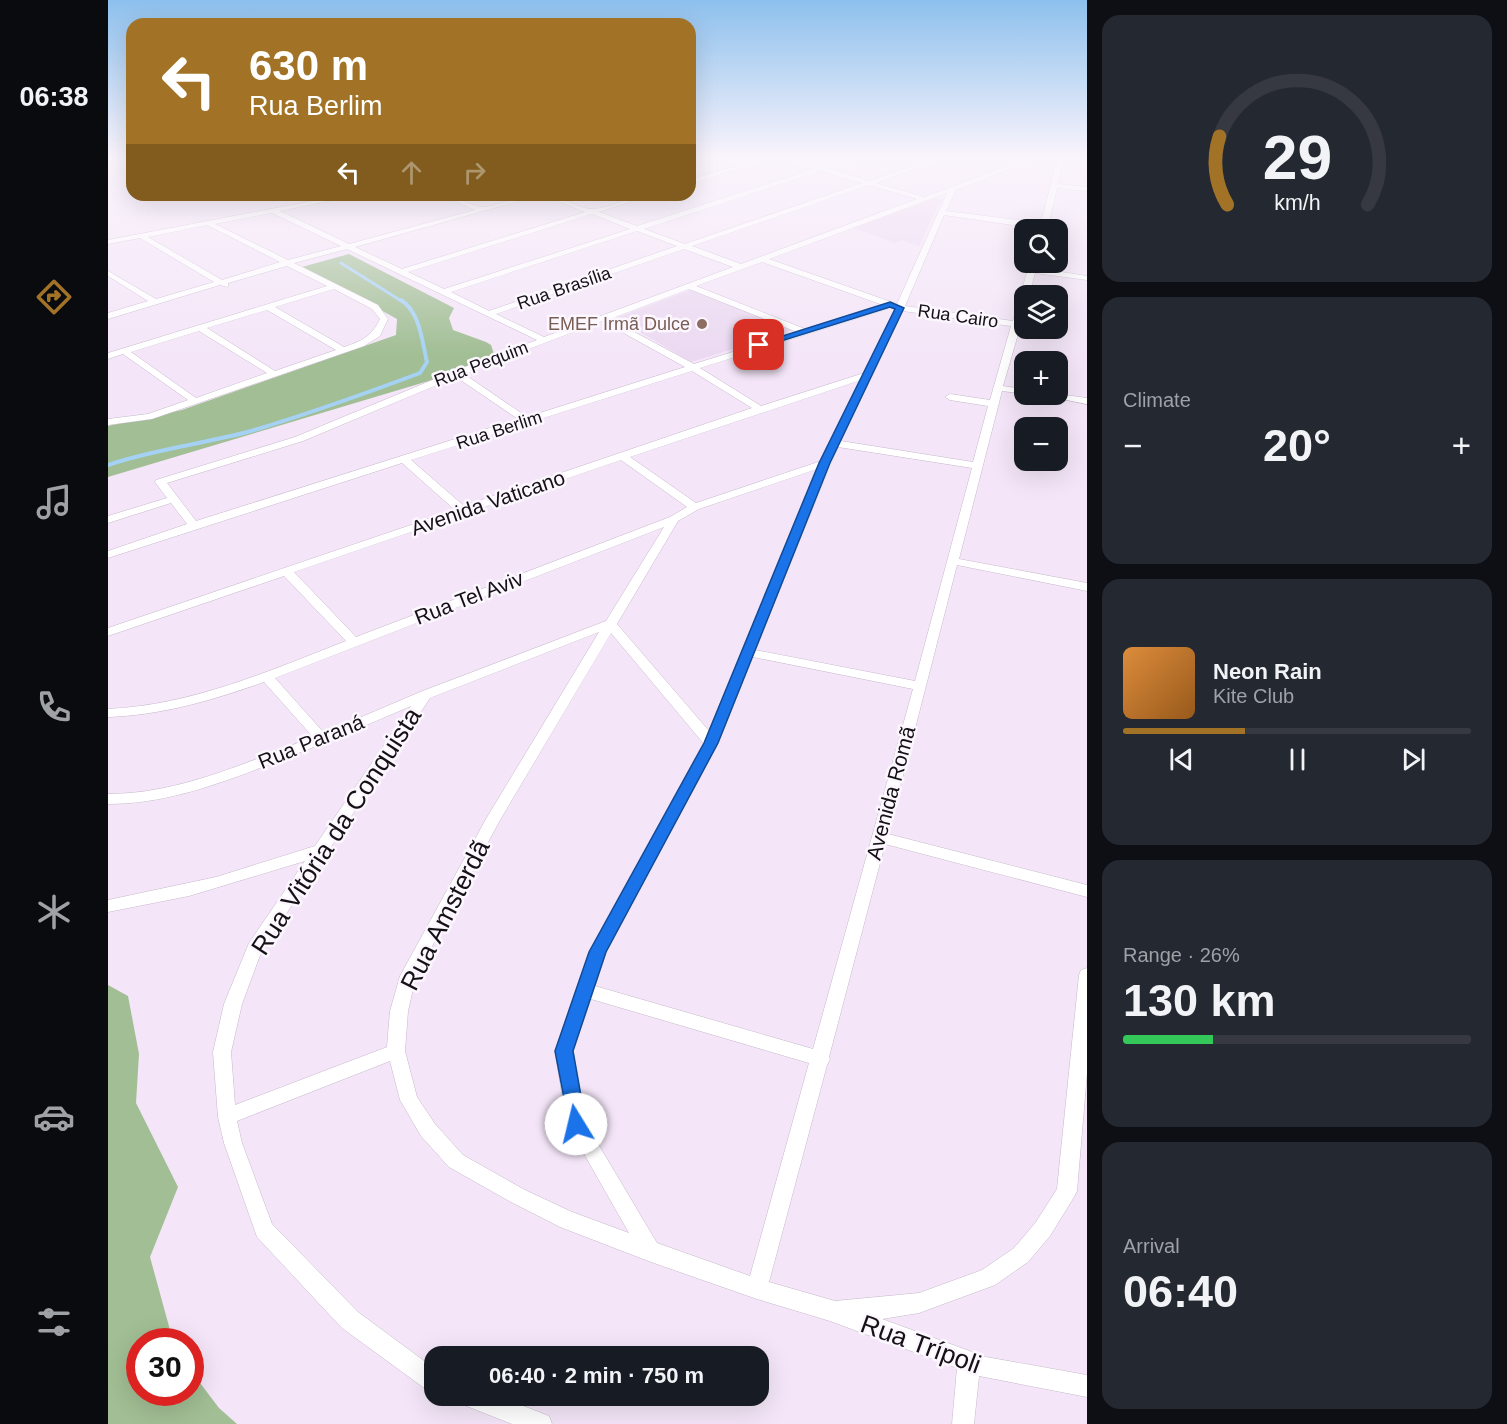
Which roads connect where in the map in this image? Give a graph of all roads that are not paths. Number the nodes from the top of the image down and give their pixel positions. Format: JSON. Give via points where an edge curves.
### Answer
{"nodes":[{"id":1,"x":303,"y":223,"type":"edge"},
{"id":2,"x":314,"y":223,"type":"edge"},
{"id":3,"x":436,"y":223,"type":"edge"},
{"id":4,"x":544,"y":223,"type":"edge"},
{"id":5,"x":624,"y":223,"type":"edge"},
{"id":6,"x":650,"y":223,"type":"edge"},
{"id":7,"x":753,"y":223,"type":"edge"},
{"id":8,"x":859,"y":223,"type":"edge"},
{"id":9,"x":937,"y":223,"type":"edge"},
{"id":10,"x":208,"y":224,"type":"joint"},
{"id":11,"x":636,"y":228,"type":"junction"},
{"id":12,"x":142,"y":236,"type":"junction"},
{"id":13,"x":108,"y":242,"type":"edge"},
{"id":14,"x":355,"y":246,"type":"junction"},
{"id":15,"x":687,"y":247,"type":"junction"},
{"id":16,"x":763,"y":260,"type":"junction"},
{"id":17,"x":290,"y":265,"type":"junction"},
{"id":18,"x":403,"y":268,"type":"junction"},
{"id":19,"x":743,"y":268,"type":"junction"},
{"id":20,"x":108,"y":273,"type":"edge"},
{"id":21,"x":1064,"y":273,"type":"edge"},
{"id":22,"x":1087,"y":278,"type":"edge"},
{"id":23,"x":224,"y":284,"type":"junction"},
{"id":24,"x":333,"y":287,"type":"junction"},
{"id":25,"x":690,"y":287,"type":"junction"},
{"id":26,"x":454,"y":288,"type":"junction"},
{"id":27,"x":443,"y":292,"type":"junction"},
{"id":28,"x":155,"y":302,"type":"junction"},
{"id":29,"x":895,"y":306,"type":"junction"},
{"id":30,"x":268,"y":307,"type":"junction"},
{"id":31,"x":499,"y":310,"type":"junction"},
{"id":32,"x":490,"y":314,"type":"junction"},
{"id":33,"x":108,"y":318,"type":"edge"},
{"id":34,"x":604,"y":319,"type":"junction"},
{"id":35,"x":1014,"y":324,"type":"edge"},
{"id":36,"x":200,"y":328,"type":"junction"},
{"id":37,"x":803,"y":331,"type":"junction"},
{"id":38,"x":1014,"y":334,"type":"edge"},
{"id":39,"x":548,"y":338,"type":"junction"},
{"id":40,"x":343,"y":350,"type":"junction"},
{"id":41,"x":124,"y":351,"type":"junction"},
{"id":42,"x":108,"y":356,"type":"edge"},
{"id":43,"x":692,"y":367,"type":"junction"},
{"id":44,"x":457,"y":373,"type":"junction"},
{"id":45,"x":274,"y":374,"type":"junction"},
{"id":46,"x":868,"y":374,"type":"junction"},
{"id":47,"x":998,"y":388,"type":"junction"},
{"id":48,"x":1014,"y":390,"type":"edge"},
{"id":49,"x":950,"y":397,"type":"dead end"},
{"id":50,"x":1068,"y":398,"type":"edge"},
{"id":51,"x":195,"y":401,"type":"junction"},
{"id":52,"x":1087,"y":401,"type":"edge"},
{"id":53,"x":993,"y":404,"type":"junction"},
{"id":54,"x":760,"y":408,"type":"junction"},
{"id":55,"x":526,"y":421,"type":"junction"},
{"id":56,"x":108,"y":422,"type":"edge"},
{"id":57,"x":834,"y":442,"type":"junction"},
{"id":58,"x":623,"y":457,"type":"junction"},
{"id":59,"x":405,"y":460,"type":"junction"},
{"id":60,"x":825,"y":463,"type":"junction"},
{"id":61,"x":976,"y":466,"type":"junction"},
{"id":62,"x":173,"y":499,"type":"junction"},
{"id":63,"x":695,"y":507,"type":"junction"},
{"id":64,"x":463,"y":511,"type":"junction"},
{"id":65,"x":674,"y":519,"type":"junction"},
{"id":66,"x":108,"y":520,"type":"edge"},
{"id":67,"x":194,"y":525,"type":"junction"},
{"id":68,"x":108,"y":555,"type":"edge"},
{"id":69,"x":953,"y":561,"type":"junction"},
{"id":70,"x":286,"y":571,"type":"junction"},
{"id":71,"x":1087,"y":587,"type":"edge"},
{"id":72,"x":610,"y":624,"type":"junction"},
{"id":73,"x":108,"y":632,"type":"edge"},
{"id":74,"x":354,"y":642,"type":"junction"},
{"id":75,"x":748,"y":652,"type":"junction"},
{"id":76,"x":266,"y":676,"type":"junction"},
{"id":77,"x":920,"y":686,"type":"junction"},
{"id":78,"x":424,"y":695,"type":"junction"},
{"id":79,"x":108,"y":713,"type":"edge"},
{"id":80,"x":322,"y":739,"type":"junction"},
{"id":81,"x":711,"y":743,"type":"junction"},
{"id":82,"x":108,"y":800,"type":"edge"},
{"id":83,"x":878,"y":837,"type":"junction"},
{"id":84,"x":321,"y":850,"type":"junction"},
{"id":85,"x":1087,"y":891,"type":"edge"},
{"id":86,"x":108,"y":906,"type":"edge"},
{"id":87,"x":1087,"y":975,"type":"edge"},
{"id":88,"x":585,"y":990,"type":"junction"},
{"id":89,"x":396,"y":1051,"type":"junction"},
{"id":90,"x":821,"y":1059,"type":"junction"},
{"id":91,"x":227,"y":1117,"type":"junction"},
{"id":92,"x":651,"y":1251,"type":"junction"},
{"id":93,"x":758,"y":1289,"type":"junction"},
{"id":94,"x":830,"y":1311,"type":"junction"},
{"id":95,"x":969,"y":1362,"type":"junction"},
{"id":96,"x":424,"y":1374,"type":"edge"},
{"id":97,"x":1087,"y":1386,"type":"edge"},
{"id":98,"x":495,"y":1406,"type":"edge"},
{"id":99,"x":541,"y":1424,"type":"edge"},
{"id":100,"x":963,"y":1424,"type":"edge"}],
"edges":[{"from":1,"to":14,"type":"street"},
{"from":2,"to":14,"type":"street"},
{"from":3,"to":14,"type":"street"},
{"from":4,"to":18,"type":"street"},
{"from":5,"to":11,"type":"street"},
{"from":6,"to":11,"type":"street"},
{"from":7,"to":15,"type":"street","name":"Rua Brasília"},
{"from":8,"to":16,"type":"street","name":"Rua Pequim"},
{"from":9,"to":29,"type":"street"},
{"from":10,"to":12,"type":"street"},
{"from":10,"to":17,"type":"street"},
{"from":11,"to":15,"type":"street"},
{"from":11,"to":26,"type":"street"},
{"from":12,"to":13,"type":"street"},
{"from":12,"to":23,"type":"street"},
{"from":14,"to":17,"type":"street"},
{"from":14,"to":18,"type":"street"},
{"from":15,"to":19,"type":"street"},
{"from":15,"to":31,"type":"street","name":"Rua Brasília"},
{"from":16,"to":19,"type":"street","name":"Rua Pequim"},
{"from":16,"to":29,"type":"street","name":"Rua Cairo"},
{"from":17,"to":23,"type":"street"},
{"from":17,"to":24,"type":"street"},
{"from":18,"to":26,"type":"street"},
{"from":18,"to":27,"type":"street"},
{"from":19,"to":25,"type":"street","name":"Rua Pequim"},
{"from":20,"to":28,"type":"street"},
{"from":21,"to":22,"type":"street"},
{"from":23,"to":28,"type":"street"},
{"from":23,"to":33,"type":"street"},
{"from":24,"to":30,"type":"street"},
{"from":24,"to":40,"type":"street","via":[[375,307],[384,318],[377,334]]},
{"from":25,"to":34,"type":"street","name":"Rua Pequim"},
{"from":25,"to":37,"type":"street"},
{"from":26,"to":27,"type":"street"},
{"from":26,"to":31,"type":"street"},
{"from":27,"to":32,"type":"street"},
{"from":28,"to":33,"type":"street"},
{"from":29,"to":35,"type":"street","name":"Rua Cairo"},
{"from":29,"to":37,"type":"street","name":"Rua Berlim"},
{"from":29,"to":46,"type":"street"},
{"from":30,"to":36,"type":"street"},
{"from":30,"to":40,"type":"street"},
{"from":31,"to":32,"type":"street","name":"Rua Brasília"},
{"from":31,"to":39,"type":"street"},
{"from":32,"to":39,"type":"street"},
{"from":34,"to":39,"type":"street","name":"Rua Pequim"},
{"from":34,"to":43,"type":"street"},
{"from":36,"to":41,"type":"street"},
{"from":36,"to":45,"type":"street"},
{"from":37,"to":43,"type":"street","name":"Rua Berlim"},
{"from":38,"to":47,"type":"street","name":"Avenida Romã"},
{"from":39,"to":44,"type":"street","name":"Rua Pequim"},
{"from":40,"to":45,"type":"street"},
{"from":41,"to":42,"type":"street"},
{"from":41,"to":51,"type":"street"},
{"from":43,"to":54,"type":"street"},
{"from":43,"to":55,"type":"street","name":"Rua Berlim"},
{"from":44,"to":55,"type":"street"},
{"from":44,"to":62,"type":"street","name":"Rua Pequim","via":[[299,439],[160,482]]},
{"from":45,"to":51,"type":"street"},
{"from":46,"to":54,"type":"street","name":"Avenida Vaticano"},
{"from":46,"to":57,"type":"street"},
{"from":47,"to":48,"type":"street"},
{"from":47,"to":53,"type":"street","name":"Avenida Romã"},
{"from":49,"to":53,"type":"street"},
{"from":50,"to":52,"type":"street"},
{"from":51,"to":56,"type":"street","via":[[149,417]]},
{"from":53,"to":61,"type":"street","name":"Avenida Romã"},
{"from":54,"to":58,"type":"street","name":"Avenida Vaticano"},
{"from":55,"to":59,"type":"street","name":"Rua Berlim"},
{"from":57,"to":60,"type":"street"},
{"from":57,"to":61,"type":"street"},
{"from":58,"to":63,"type":"street"},
{"from":58,"to":64,"type":"street","name":"Avenida Vaticano"},
{"from":59,"to":64,"type":"street"},
{"from":59,"to":67,"type":"street","name":"Rua Berlim"},
{"from":60,"to":63,"type":"street","name":"Rua Tel Aviv"},
{"from":60,"to":75,"type":"street"},
{"from":61,"to":69,"type":"street","name":"Avenida Romã"},
{"from":62,"to":66,"type":"street"},
{"from":62,"to":67,"type":"street"},
{"from":63,"to":65,"type":"street","name":"Rua Tel Aviv"},
{"from":64,"to":70,"type":"street","name":"Avenida Vaticano"},
{"from":65,"to":72,"type":"street","name":"Rua Amsterdã"},
{"from":65,"to":74,"type":"street","name":"Rua Tel Aviv"},
{"from":67,"to":68,"type":"street","name":"Rua Berlim"},
{"from":69,"to":71,"type":"street"},
{"from":69,"to":77,"type":"street","name":"Avenida Romã"},
{"from":70,"to":73,"type":"street","name":"Avenida Vaticano"},
{"from":70,"to":74,"type":"street"},
{"from":72,"to":78,"type":"street","name":"Rua Paraná"},
{"from":72,"to":81,"type":"street"},
{"from":72,"to":89,"type":"street","name":"Rua Amsterdã","via":[[493,819],[408,976],[399,1011]]},
{"from":74,"to":76,"type":"street","name":"Rua Tel Aviv"},
{"from":75,"to":77,"type":"street"},
{"from":75,"to":81,"type":"street"},
{"from":76,"to":79,"type":"street","name":"Rua Tel Aviv","via":[[189,701]]},
{"from":76,"to":80,"type":"street"},
{"from":77,"to":83,"type":"street","name":"Avenida Romã"},
{"from":78,"to":80,"type":"street","name":"Rua Paraná"},
{"from":78,"to":84,"type":"street","name":"Rua Vitória da Conquista"},
{"from":80,"to":82,"type":"street","name":"Rua Paraná","via":[[218,779],[138,799]]},
{"from":81,"to":88,"type":"street","via":[[598,952]]},
{"from":83,"to":85,"type":"street"},
{"from":83,"to":90,"type":"street","name":"Avenida Romã"},
{"from":84,"to":86,"type":"street","via":[[203,888]]},
{"from":84,"to":91,"type":"street","name":"Rua Vitória da Conquista","via":[[255,948],[233,1004],[222,1052]]},
{"from":87,"to":94,"type":"street","via":[[1066,1191],[1043,1229],[1021,1256],[988,1278],[919,1303]]},
{"from":88,"to":90,"type":"street"},
{"from":88,"to":92,"type":"street","via":[[564,1051],[576,1124]]},
{"from":89,"to":91,"type":"street"},
{"from":89,"to":92,"type":"street","name":"Rua Amsterdã","via":[[409,1100],[428,1130],[456,1161],[567,1220]]},
{"from":90,"to":93,"type":"street","name":"Avenida Romã"},
{"from":91,"to":96,"type":"street","name":"Rua Vitória da Conquista","via":[[264,1230],[350,1320]]},
{"from":92,"to":93,"type":"street","name":"Rua Amsterdã"},
{"from":93,"to":94,"type":"street","name":"Rua Trípoli"},
{"from":94,"to":95,"type":"street","name":"Rua Trípoli"},
{"from":95,"to":97,"type":"street","name":"Rua Trípoli"},
{"from":95,"to":100,"type":"street"},
{"from":98,"to":99,"type":"street"}]}
